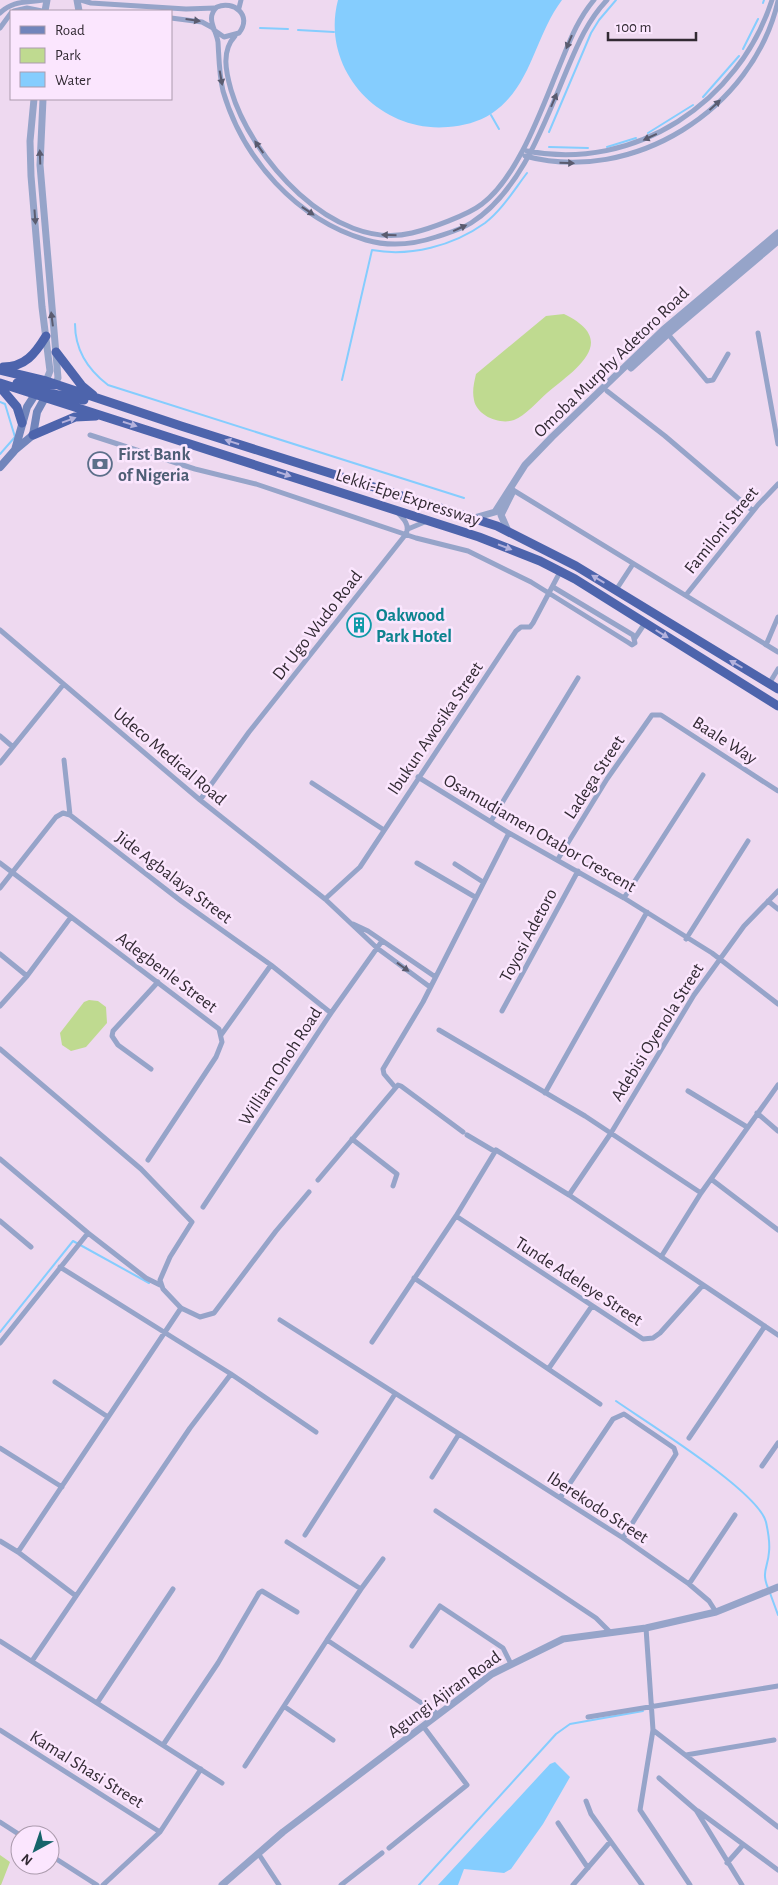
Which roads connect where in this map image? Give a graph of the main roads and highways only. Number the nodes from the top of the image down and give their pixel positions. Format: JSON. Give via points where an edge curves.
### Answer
{"nodes":[{"id":1,"x":46,"y":336,"type":"road end"},
{"id":2,"x":56,"y":352,"type":"road end"},
{"id":3,"x":0,"y":368,"type":"edge"},
{"id":4,"x":0,"y":378,"type":"edge"},
{"id":5,"x":0,"y":385,"type":"edge"},
{"id":6,"x":42,"y":390,"type":"junction"},
{"id":7,"x":100,"y":399,"type":"junction"},
{"id":8,"x":107,"y":416,"type":"junction"},
{"id":9,"x":22,"y":423,"type":"junction"},
{"id":10,"x":181,"y":426,"type":"junction"},
{"id":11,"x":33,"y":435,"type":"junction"},
{"id":12,"x":14,"y":450,"type":"junction"},
{"id":13,"x":0,"y":467,"type":"edge"},
{"id":14,"x":778,"y":689,"type":"edge"},
{"id":15,"x":756,"y":692,"type":"junction"},
{"id":16,"x":778,"y":701,"type":"edge"},
{"id":17,"x":778,"y":706,"type":"edge"}],
"edges":[{"from":1,"to":3,"type":"highway","via":[[25,362]]},
{"from":2,"to":7,"type":"highway","via":[[82,386]]},
{"from":3,"to":6,"type":"highway","name":"Lekki-Epe Expressway"},
{"from":4,"to":6,"type":"highway"},
{"from":5,"to":6,"type":"highway","name":"Lekki-Epe Expressway"},
{"from":5,"to":9,"type":"highway","via":[[16,407]]},
{"from":6,"to":7,"type":"highway","name":"Lekki-Epe Expressway","via":[[55,384]]},
{"from":6,"to":8,"type":"highway","name":"Lekki-Epe Expressway"},
{"from":6,"to":9,"type":"main road","via":[[27,407]]},
{"from":6,"to":10,"type":"highway","via":[[79,398],[163,426]]},
{"from":6,"to":11,"type":"main road"},
{"from":7,"to":10,"type":"highway","name":"Lekki-Epe Expressway"},
{"from":11,"to":8,"type":"highway","one_way":true,"via":[[75,417]]},
{"from":8,"to":15,"type":"highway","name":"Lekki-Epe Expressway","one_way":true,"via":[[506,547],[560,572]]},
{"from":9,"to":12,"type":"main road"},
{"from":14,"to":10,"type":"highway","name":"Lekki-Epe Expressway","one_way":true,"via":[[616,590],[508,531]]},
{"from":11,"to":12,"type":"main road"},
{"from":12,"to":13,"type":"main road"},
{"from":15,"to":16,"type":"highway"},
{"from":15,"to":17,"type":"highway","name":"Lekki-Epe Expressway"}]}
